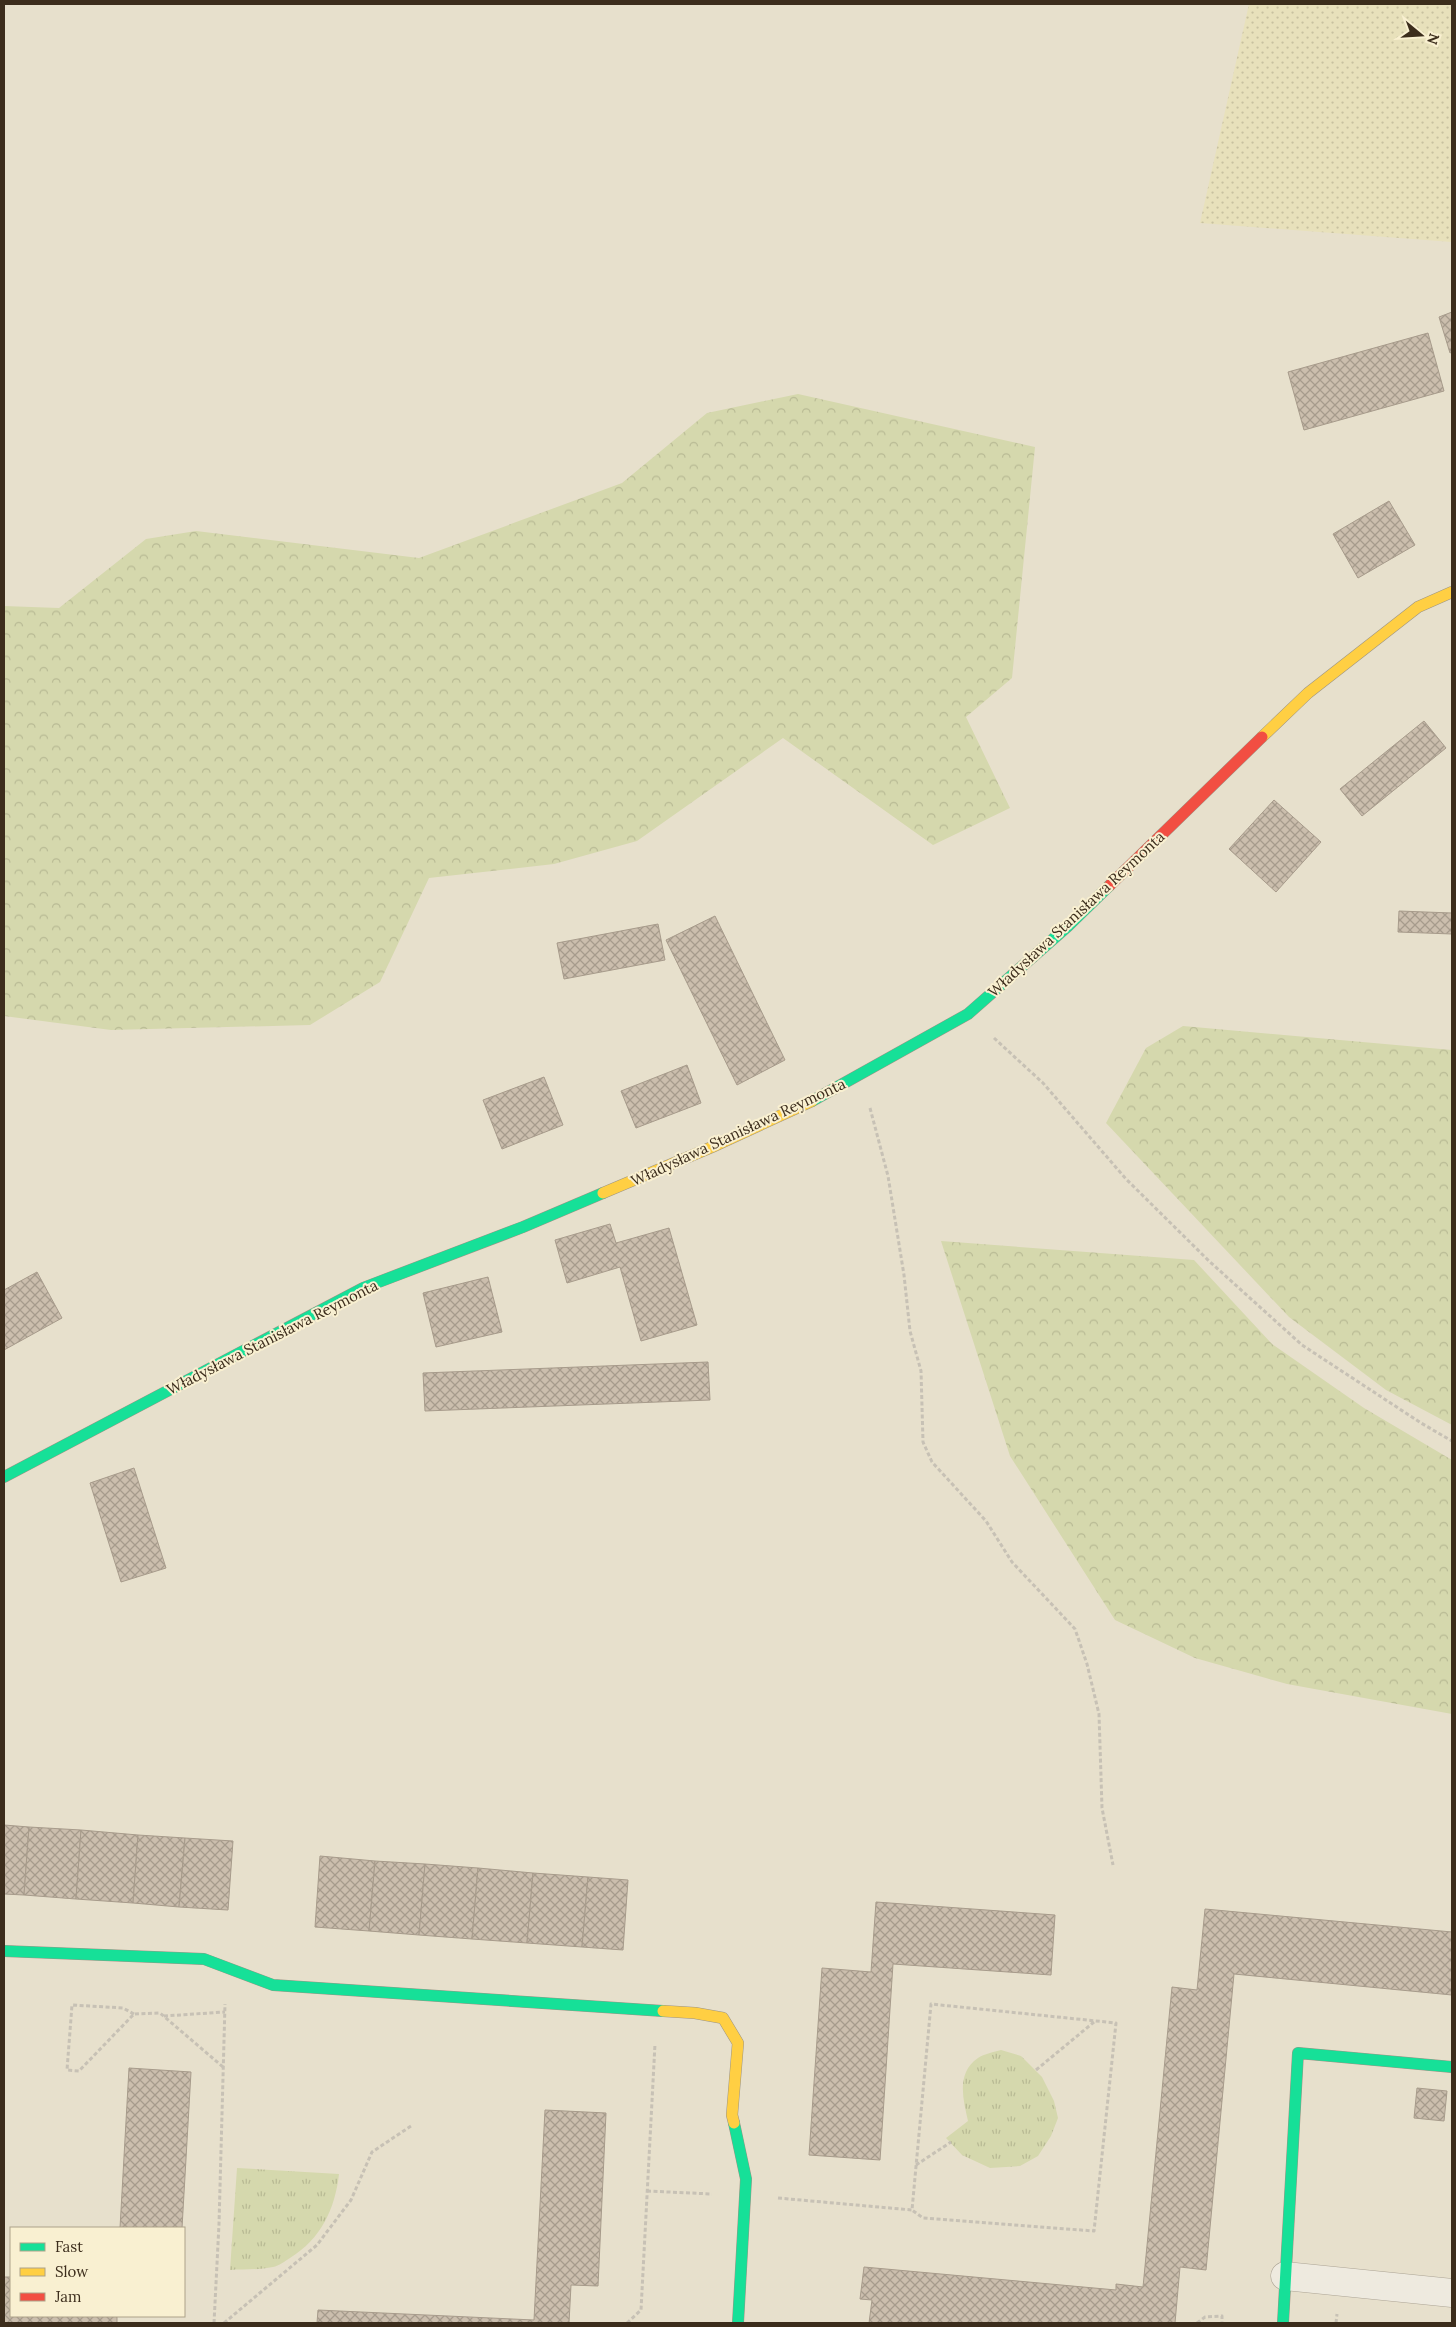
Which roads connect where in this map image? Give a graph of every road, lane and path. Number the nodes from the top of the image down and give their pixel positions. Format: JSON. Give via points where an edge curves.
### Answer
{"nodes":[{"id":1,"x":1452,"y":592,"type":"edge"},
{"id":2,"x":968,"y":1014,"type":"junction"},
{"id":3,"x":861,"y":1074,"type":"junction"},
{"id":4,"x":1452,"y":1441,"type":"edge"},
{"id":5,"x":4,"y":1477,"type":"edge"},
{"id":6,"x":1113,"y":1865,"type":"dead end"},
{"id":7,"x":4,"y":1951,"type":"edge"},
{"id":8,"x":226,"y":1995,"type":"dead end"},
{"id":9,"x":225,"y":2012,"type":"junction"},
{"id":10,"x":134,"y":2014,"type":"junction"},
{"id":11,"x":164,"y":2016,"type":"junction"},
{"id":12,"x":1094,"y":2021,"type":"junction"},
{"id":13,"x":656,"y":2044,"type":"dead end"},
{"id":14,"x":224,"y":2067,"type":"junction"},
{"id":15,"x":1452,"y":2067,"type":"edge"},
{"id":16,"x":1036,"y":2070,"type":"dead end"},
{"id":17,"x":412,"y":2126,"type":"dead end"},
{"id":18,"x":950,"y":2142,"type":"dead end"},
{"id":19,"x":916,"y":2166,"type":"junction"},
{"id":20,"x":647,"y":2191,"type":"junction"},
{"id":21,"x":746,"y":2196,"type":"junction"},
{"id":22,"x":912,"y":2210,"type":"junction"},
{"id":23,"x":1285,"y":2276,"type":"junction"},
{"id":24,"x":1452,"y":2293,"type":"edge"},
{"id":25,"x":214,"y":2323,"type":"edge"},
{"id":26,"x":224,"y":2323,"type":"edge"},
{"id":27,"x":626,"y":2323,"type":"edge"},
{"id":28,"x":738,"y":2323,"type":"edge"},
{"id":29,"x":1198,"y":2323,"type":"edge"},
{"id":30,"x":1222,"y":2323,"type":"edge"},
{"id":31,"x":1283,"y":2323,"type":"edge"}],
"edges":[{"from":1,"to":2,"type":"street","name":"Władysława Stanisława Reymonta","via":[[1418,607],[1308,693],[1068,926]]},
{"from":2,"to":3,"type":"street","name":"Władysława Stanisława Reymonta"},
{"from":2,"to":4,"type":"path","via":[[1043,1083],[1126,1179],[1302,1345]]},
{"from":3,"to":5,"type":"street","name":"Władysława Stanisława Reymonta","via":[[829,1093],[712,1147],[523,1227],[363,1288]]},
{"from":3,"to":6,"type":"path","via":[[888,1176],[910,1331],[921,1371],[923,1442],[932,1462],[986,1521],[1012,1562],[1075,1629],[1099,1714],[1102,1808]]},
{"from":7,"to":21,"type":"street","via":[[204,1958],[273,1985],[686,2012],[723,2018],[738,2042],[732,2115],[746,2179]]},
{"from":8,"to":9,"type":"path"},
{"from":9,"to":11,"type":"path"},
{"from":9,"to":14,"type":"path"},
{"from":10,"to":10,"type":"path","via":[[79,2071],[66,2070],[72,2005],[123,2008]]},
{"from":10,"to":11,"type":"path","via":[[160,2013]]},
{"from":11,"to":14,"type":"path"},
{"from":12,"to":16,"type":"path"},
{"from":12,"to":19,"type":"path","via":[[931,2004]]},
{"from":12,"to":22,"type":"path","via":[[1116,2023],[1094,2231],[923,2218]]},
{"from":13,"to":20,"type":"path"},
{"from":14,"to":25,"type":"path"},
{"from":15,"to":23,"type":"street","via":[[1298,2053]]},
{"from":17,"to":26,"type":"path","via":[[372,2152],[352,2200],[317,2245]]},
{"from":18,"to":19,"type":"path"},
{"from":19,"to":22,"type":"path"},
{"from":20,"to":21,"type":"path"},
{"from":20,"to":27,"type":"path","via":[[641,2310]]},
{"from":21,"to":22,"type":"path"},
{"from":21,"to":28,"type":"street"},
{"from":23,"to":24,"type":"street"},
{"from":23,"to":31,"type":"street"},
{"from":29,"to":30,"type":"path","via":[[1205,2317],[1222,2316]]}]}
